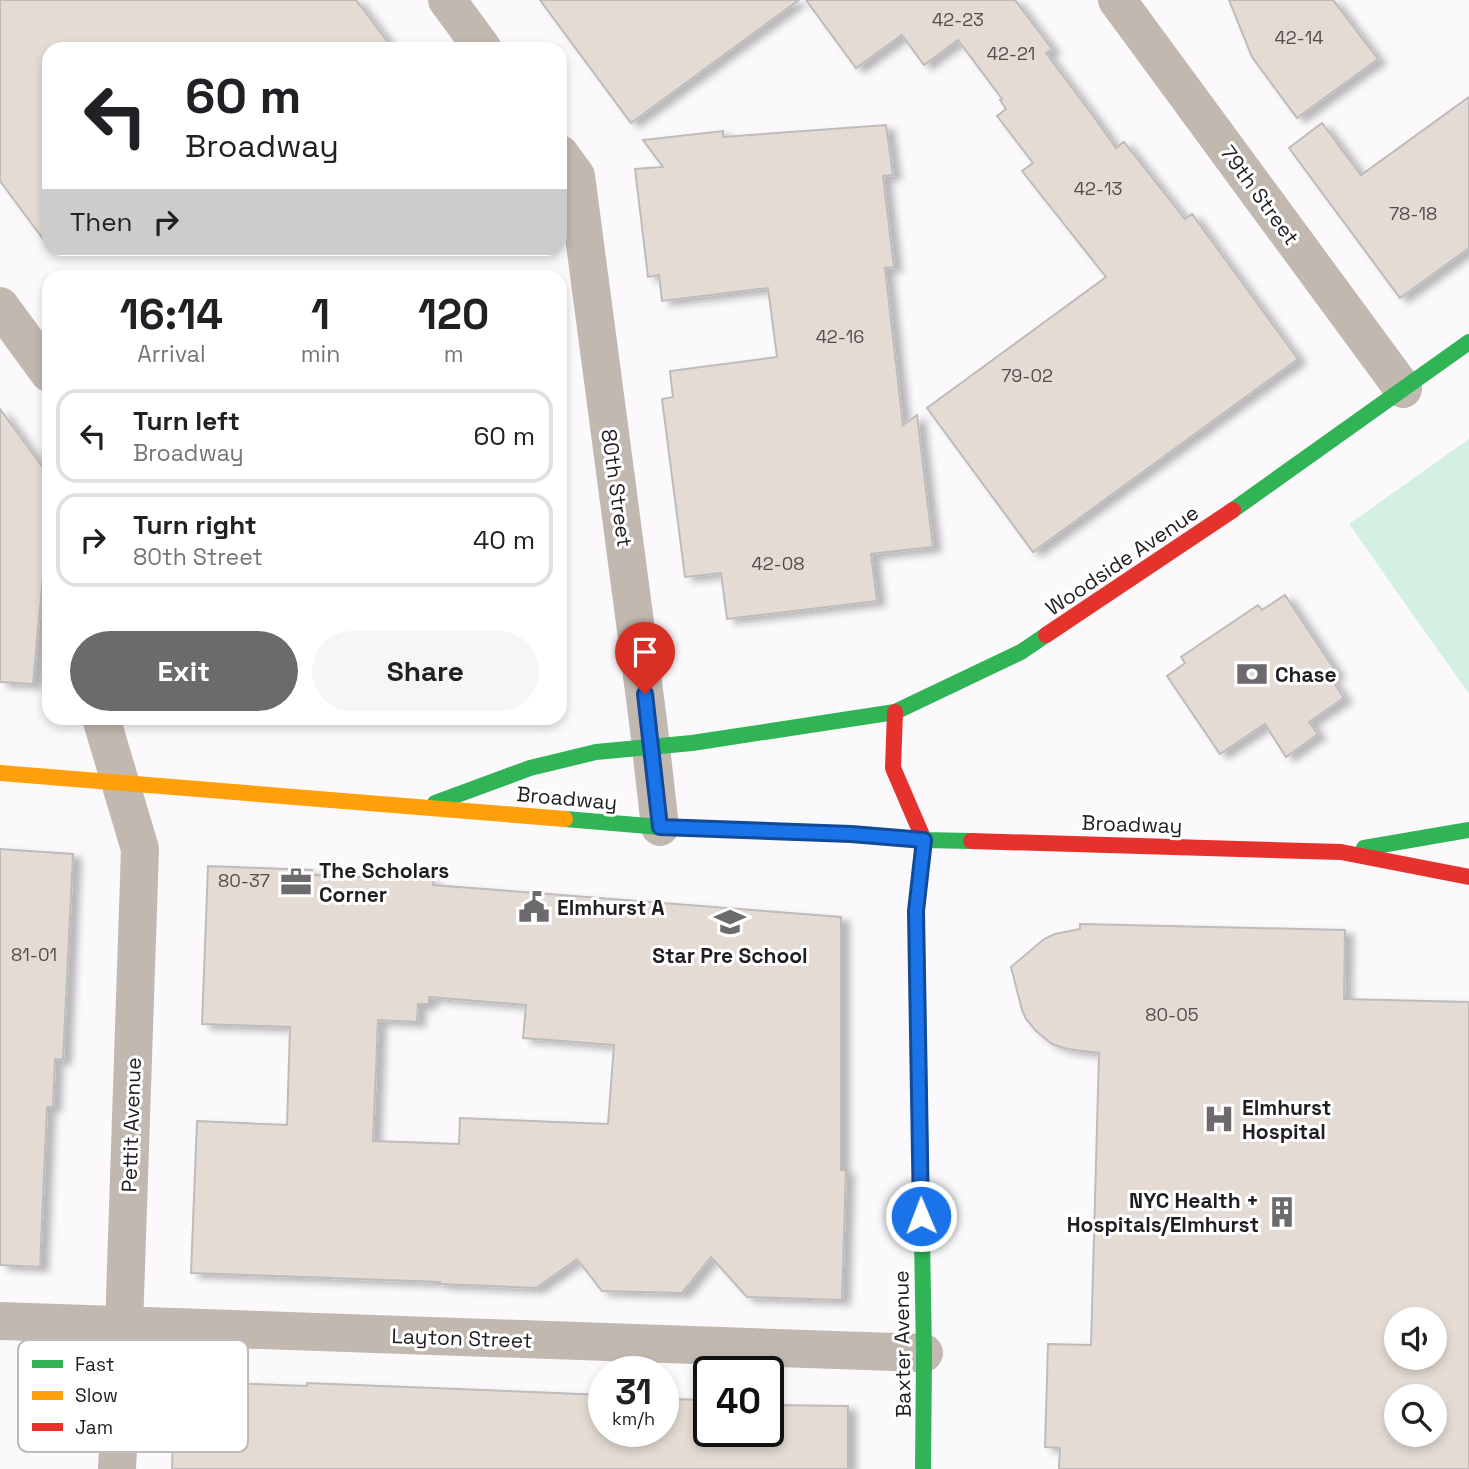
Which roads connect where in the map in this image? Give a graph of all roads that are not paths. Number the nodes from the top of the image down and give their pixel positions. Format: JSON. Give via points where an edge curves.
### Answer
{"nodes":[{"id":1,"x":447,"y":0,"type":"edge"},
{"id":2,"x":1117,"y":0,"type":"edge"},
{"id":3,"x":478,"y":42,"type":"edge"},
{"id":4,"x":567,"y":164,"type":"edge"},
{"id":5,"x":0,"y":306,"type":"edge"},
{"id":6,"x":1469,"y":342,"type":"edge"},
{"id":7,"x":42,"y":363,"type":"edge"},
{"id":8,"x":1403,"y":389,"type":"junction"},
{"id":9,"x":895,"y":712,"type":"junction"},
{"id":10,"x":103,"y":725,"type":"edge"},
{"id":11,"x":651,"y":748,"type":"junction"},
{"id":12,"x":0,"y":773,"type":"edge"},
{"id":13,"x":120,"y":783,"type":"junction"},
{"id":14,"x":423,"y":807,"type":"junction"},
{"id":15,"x":660,"y":827,"type":"junction"},
{"id":16,"x":1469,"y":830,"type":"edge"},
{"id":17,"x":924,"y":840,"type":"junction"},
{"id":18,"x":1341,"y":852,"type":"junction"},
{"id":19,"x":1469,"y":877,"type":"edge"},
{"id":20,"x":0,"y":1321,"type":"edge"},
{"id":21,"x":124,"y":1326,"type":"junction"},
{"id":22,"x":123,"y":1340,"type":"edge"},
{"id":23,"x":924,"y":1353,"type":"junction"},
{"id":24,"x":923,"y":1469,"type":"edge"}],
"edges":[{"from":1,"to":3,"type":"street"},
{"from":2,"to":8,"type":"street","name":"79th Street"},
{"from":4,"to":11,"type":"street","name":"80th Street","via":[[576,176]]},
{"from":5,"to":7,"type":"street"},
{"from":6,"to":8,"type":"street","name":"Woodside Avenue"},
{"from":8,"to":9,"type":"street","name":"Woodside Avenue","via":[[1256,495],[1021,652]]},
{"from":9,"to":11,"type":"street","name":"Woodside Avenue"},
{"from":9,"to":17,"type":"street","via":[[893,768]]},
{"from":10,"to":13,"type":"street","name":"Pettit Avenue"},
{"from":11,"to":14,"type":"street","name":"Woodside Avenue","via":[[596,752],[530,768]]},
{"from":11,"to":15,"type":"street","name":"80th Street"},
{"from":12,"to":13,"type":"street","name":"Broadway"},
{"from":13,"to":14,"type":"street","name":"Broadway"},
{"from":13,"to":21,"type":"street","name":"Pettit Avenue","via":[[140,849]]},
{"from":14,"to":15,"type":"street","name":"Broadway"},
{"from":15,"to":17,"type":"street","name":"Broadway"},
{"from":16,"to":18,"type":"street","name":"Broadway"},
{"from":17,"to":18,"type":"street","name":"Broadway"},
{"from":17,"to":23,"type":"street","name":"Baxter Avenue","via":[[916,911]]},
{"from":18,"to":19,"type":"street","name":"Broadway"},
{"from":20,"to":21,"type":"street","name":"Layton Street"},
{"from":21,"to":22,"type":"street","name":"Pettit Avenue"},
{"from":21,"to":23,"type":"street","name":"Layton Street"},
{"from":23,"to":24,"type":"street","name":"Baxter Avenue"}]}
